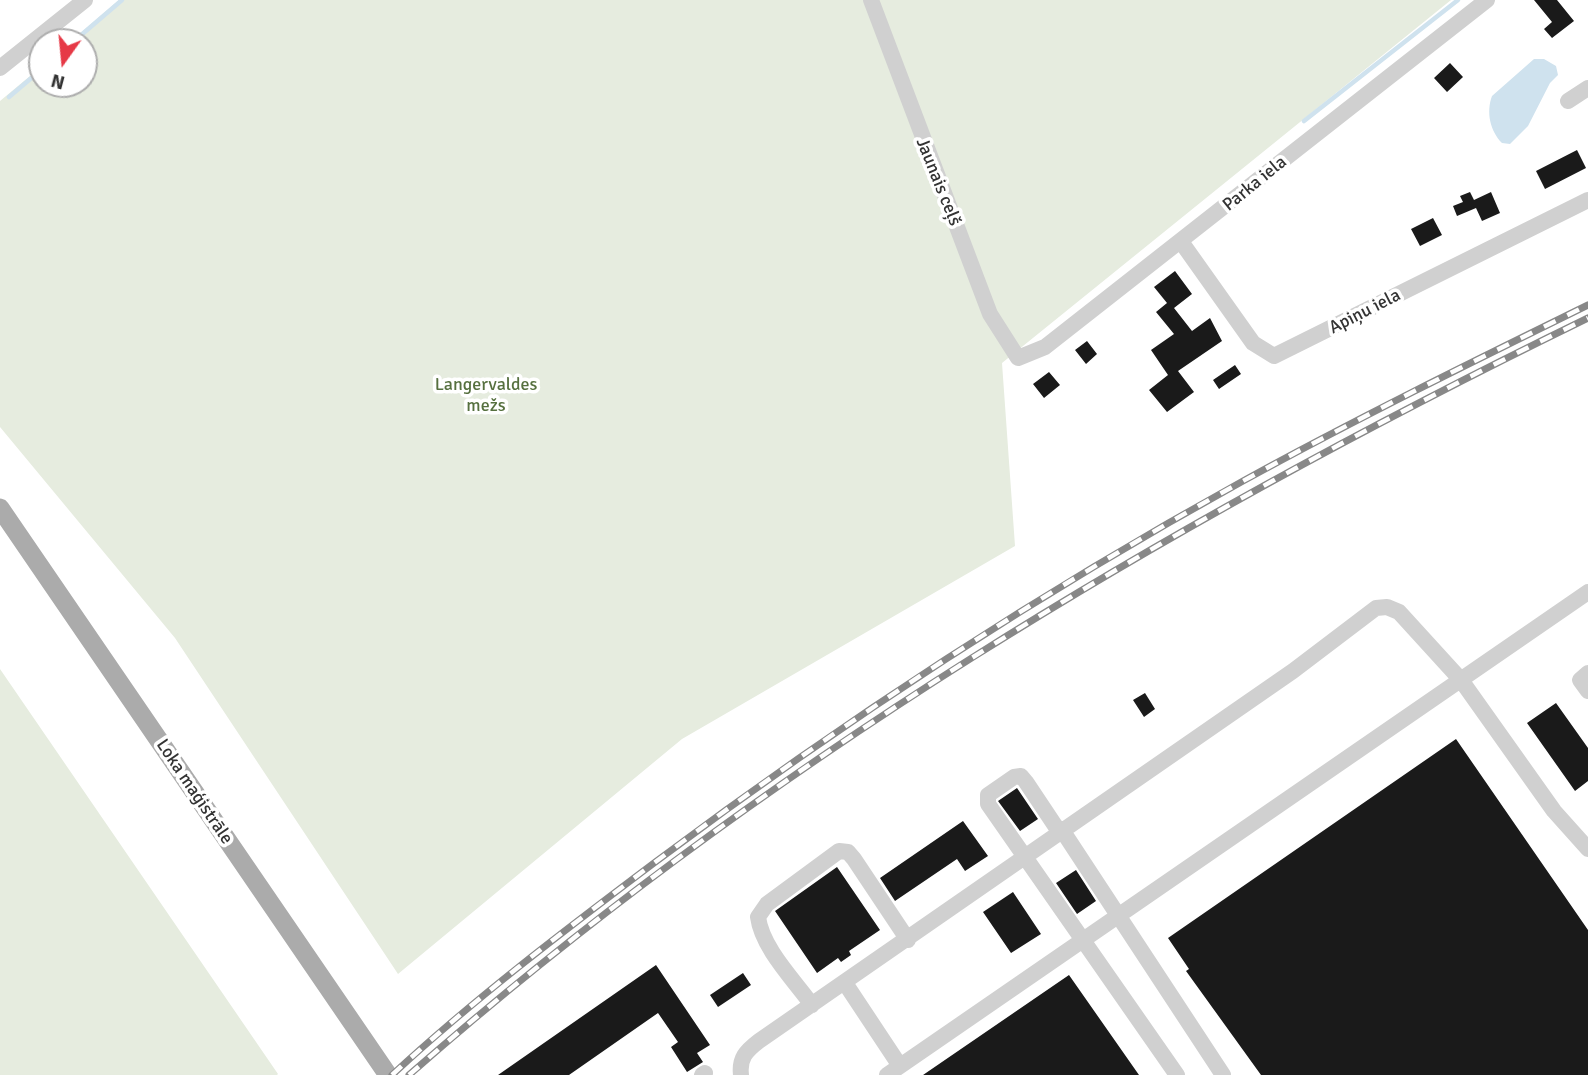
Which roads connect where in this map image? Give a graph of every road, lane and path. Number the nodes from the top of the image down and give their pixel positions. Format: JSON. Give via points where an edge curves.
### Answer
{"nodes":[{"id":1,"x":85,"y":0,"type":"edge"},
{"id":2,"x":871,"y":0,"type":"edge"},
{"id":3,"x":1487,"y":0,"type":"edge"},
{"id":4,"x":0,"y":68,"type":"edge"},
{"id":5,"x":1588,"y":88,"type":"edge"},
{"id":6,"x":1568,"y":101,"type":"dead end"},
{"id":7,"x":1588,"y":200,"type":"edge"},
{"id":8,"x":1182,"y":243,"type":"junction"},
{"id":9,"x":1018,"y":358,"type":"joint"},
{"id":10,"x":0,"y":508,"type":"edge"},
{"id":11,"x":1588,"y":592,"type":"edge"},
{"id":12,"x":1588,"y":673,"type":"edge"},
{"id":13,"x":1461,"y":680,"type":"junction"},
{"id":14,"x":1588,"y":691,"type":"edge"},
{"id":15,"x":1062,"y":830,"type":"junction"},
{"id":16,"x":1588,"y":849,"type":"edge"},
{"id":17,"x":1026,"y":854,"type":"junction"},
{"id":18,"x":1117,"y":917,"type":"junction"},
{"id":19,"x":1083,"y":939,"type":"junction"},
{"id":20,"x":908,"y":940,"type":"junction"},
{"id":21,"x":845,"y":983,"type":"junction"},
{"id":22,"x":812,"y":1005,"type":"junction"},
{"id":23,"x":893,"y":1070,"type":"edge"},
{"id":24,"x":388,"y":1075,"type":"edge"},
{"id":25,"x":741,"y":1075,"type":"edge"},
{"id":26,"x":1177,"y":1075,"type":"edge"},
{"id":27,"x":1223,"y":1075,"type":"edge"}],
"edges":[{"from":1,"to":4,"type":"street"},
{"from":2,"to":9,"type":"street","name":"Jaunais ceļš","via":[[990,314]]},
{"from":3,"to":8,"type":"street","name":"Parka iela"},
{"from":5,"to":6,"type":"street"},
{"from":7,"to":8,"type":"street","name":"Apiņu iela","via":[[1274,356],[1253,343]]},
{"from":8,"to":9,"type":"street","name":"Parka iela","via":[[1045,346]]},
{"from":10,"to":24,"type":"main road","name":"Loka maģistrāle"},
{"from":11,"to":13,"type":"street"},
{"from":12,"to":14,"type":"street","via":[[1580,680]]},
{"from":13,"to":15,"type":"street","via":[[1399,612],[1376,608],[1293,671]]},
{"from":13,"to":16,"type":"street","via":[[1554,811]]},
{"from":13,"to":18,"type":"street"},
{"from":15,"to":17,"type":"street"},
{"from":15,"to":17,"type":"street","via":[[1021,776],[1014,777],[986,799]]},
{"from":15,"to":18,"type":"street"},
{"from":17,"to":19,"type":"street"},
{"from":17,"to":20,"type":"street"},
{"from":18,"to":19,"type":"street"},
{"from":18,"to":27,"type":"street"},
{"from":19,"to":23,"type":"street"},
{"from":19,"to":26,"type":"street"},
{"from":20,"to":21,"type":"street"},
{"from":20,"to":22,"type":"street","via":[[854,859],[839,851],[767,904],[758,917],[759,928]]},
{"from":21,"to":22,"type":"street"},
{"from":21,"to":23,"type":"street"},
{"from":22,"to":25,"type":"street","via":[[745,1052]]}]}
